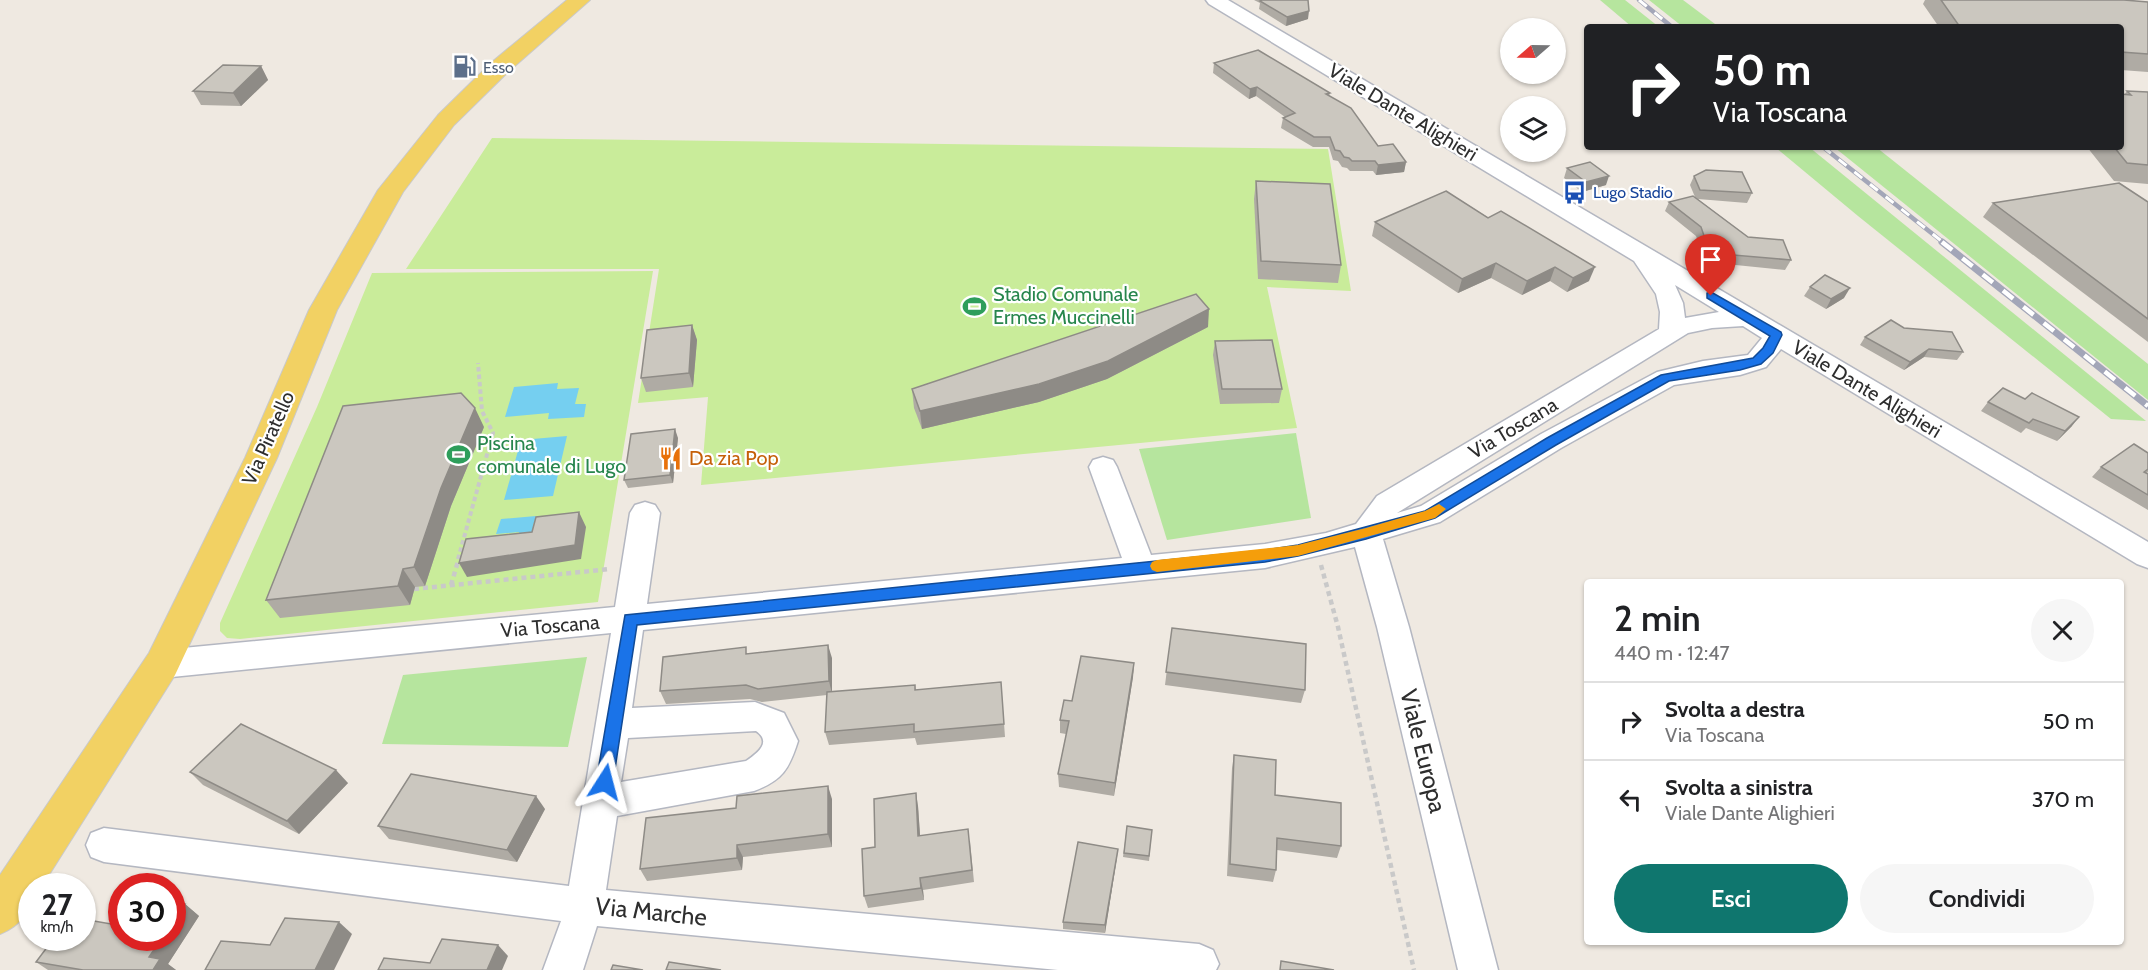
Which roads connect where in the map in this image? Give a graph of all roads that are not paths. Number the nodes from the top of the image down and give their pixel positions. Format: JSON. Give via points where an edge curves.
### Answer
{"nodes":[{"id":1,"x":580,"y":0,"type":"edge"},
{"id":2,"x":1215,"y":0,"type":"edge"},
{"id":3,"x":1636,"y":251,"type":"junction"},
{"id":4,"x":1748,"y":318,"type":"junction"},
{"id":5,"x":1671,"y":333,"type":"junction"},
{"id":6,"x":1776,"y":335,"type":"junction"},
{"id":7,"x":1103,"y":467,"type":"dead end"},
{"id":8,"x":645,"y":513,"type":"dead end"},
{"id":9,"x":1366,"y":534,"type":"junction"},
{"id":10,"x":2148,"y":556,"type":"edge"},
{"id":11,"x":1141,"y":568,"type":"junction"},
{"id":12,"x":630,"y":619,"type":"junction"},
{"id":13,"x":162,"y":664,"type":"junction"},
{"id":14,"x":614,"y":724,"type":"junction"},
{"id":15,"x":602,"y":802,"type":"junction"},
{"id":16,"x":104,"y":845,"type":"dead end"},
{"id":17,"x":585,"y":906,"type":"junction"},
{"id":18,"x":0,"y":913,"type":"edge"},
{"id":19,"x":1199,"y":964,"type":"dead end"},
{"id":20,"x":563,"y":970,"type":"edge"},
{"id":21,"x":1478,"y":970,"type":"edge"}],
"edges":[{"from":1,"to":13,"type":"main road","name":"Via Piratello","via":[[500,67],[446,120],[391,190],[323,310],[261,458]]},
{"from":2,"to":3,"type":"street","name":"Viale Dante Alighieri"},
{"from":3,"to":4,"type":"street","name":"Viale Dante Alighieri"},
{"from":3,"to":5,"type":"street","via":[[1663,282],[1671,302]]},
{"from":4,"to":5,"type":"street","name":"Via Toscana","via":[[1712,320]]},
{"from":4,"to":6,"type":"street","name":"Viale Dante Alighieri"},
{"from":5,"to":9,"type":"street","name":"Via Toscana","via":[[1387,504]]},
{"from":6,"to":9,"type":"street","name":"Via Toscana","via":[[1757,361],[1666,378],[1430,514]]},
{"from":6,"to":10,"type":"street","name":"Viale Dante Alighieri"},
{"from":7,"to":11,"type":"street"},
{"from":8,"to":12,"type":"street"},
{"from":9,"to":11,"type":"street","name":"Via Toscana","via":[[1265,556]]},
{"from":9,"to":21,"type":"street","name":"Viale Europa","via":[[1393,627]]},
{"from":11,"to":12,"type":"street","name":"Via Toscana"},
{"from":12,"to":13,"type":"street","name":"Via Toscana"},
{"from":12,"to":14,"type":"street"},
{"from":13,"to":18,"type":"main road","name":"Via Piratello"},
{"from":14,"to":15,"type":"street"},
{"from":14,"to":15,"type":"street","via":[[755,716],[774,724],[781,741],[774,761],[754,775]]},
{"from":15,"to":17,"type":"street"},
{"from":16,"to":17,"type":"street","name":"Via Marche"},
{"from":17,"to":19,"type":"street","name":"Via Marche"},
{"from":17,"to":20,"type":"street"}]}
